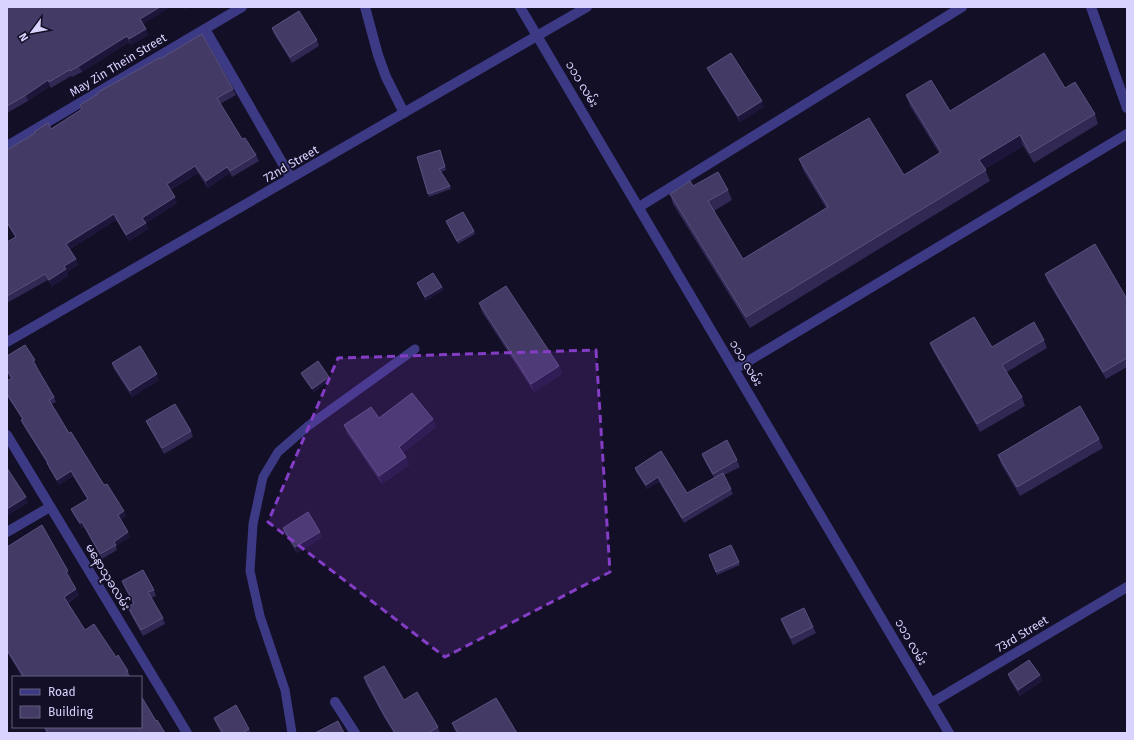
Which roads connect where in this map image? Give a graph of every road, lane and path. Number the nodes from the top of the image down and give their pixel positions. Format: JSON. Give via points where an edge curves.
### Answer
{"nodes":[{"id":1,"x":242,"y":7,"type":"edge"},
{"id":2,"x":365,"y":7,"type":"edge"},
{"id":3,"x":520,"y":7,"type":"edge"},
{"id":4,"x":587,"y":7,"type":"edge"},
{"id":5,"x":962,"y":7,"type":"edge"},
{"id":6,"x":1091,"y":7,"type":"edge"},
{"id":7,"x":205,"y":29,"type":"junction"},
{"id":8,"x":538,"y":36,"type":"junction"},
{"id":9,"x":1127,"y":108,"type":"edge"},
{"id":10,"x":404,"y":113,"type":"junction"},
{"id":11,"x":1127,"y":134,"type":"edge"},
{"id":12,"x":7,"y":146,"type":"edge"},
{"id":13,"x":291,"y":178,"type":"junction"},
{"id":14,"x":639,"y":207,"type":"junction"},
{"id":15,"x":7,"y":342,"type":"edge"},
{"id":16,"x":415,"y":348,"type":"dead end"},
{"id":17,"x":735,"y":370,"type":"junction"},
{"id":18,"x":7,"y":435,"type":"edge"},
{"id":19,"x":50,"y":507,"type":"junction"},
{"id":20,"x":7,"y":532,"type":"edge"},
{"id":21,"x":1127,"y":587,"type":"edge"},
{"id":22,"x":335,"y":702,"type":"dead end"},
{"id":23,"x":931,"y":703,"type":"junction"},
{"id":24,"x":187,"y":733,"type":"edge"},
{"id":25,"x":292,"y":733,"type":"edge"},
{"id":26,"x":355,"y":733,"type":"edge"},
{"id":27,"x":949,"y":733,"type":"edge"}],
"edges":[{"from":1,"to":7,"type":"street","name":"May Zin Thein Street"},
{"from":2,"to":10,"type":"street","via":[[386,77]]},
{"from":3,"to":8,"type":"street","name":"၁၁၁ လမ်း"},
{"from":4,"to":8,"type":"street","name":"72nd Street"},
{"from":5,"to":14,"type":"street"},
{"from":6,"to":9,"type":"street"},
{"from":7,"to":12,"type":"street","name":"May Zin Thein Street"},
{"from":7,"to":13,"type":"street"},
{"from":8,"to":10,"type":"street","name":"72nd Street"},
{"from":8,"to":14,"type":"street","name":"၁၁၁ လမ်း"},
{"from":10,"to":13,"type":"street","name":"72nd Street"},
{"from":11,"to":17,"type":"street"},
{"from":13,"to":15,"type":"street","name":"72nd Street"},
{"from":14,"to":17,"type":"street","name":"၁၁၁ လမ်း"},
{"from":16,"to":25,"type":"lane","via":[[308,426],[278,452],[263,477],[253,524],[250,571],[260,616],[286,690]]},
{"from":17,"to":23,"type":"street","name":"၁၁၁ လမ်း"},
{"from":18,"to":19,"type":"street","name":"မနောသုခလမ်း"},
{"from":19,"to":20,"type":"street"},
{"from":19,"to":24,"type":"street","name":"မနောသုခလမ်း"},
{"from":21,"to":23,"type":"street","name":"73rd Street"},
{"from":22,"to":26,"type":"street"},
{"from":23,"to":27,"type":"street","name":"၁၁၁ လမ်း"}]}
